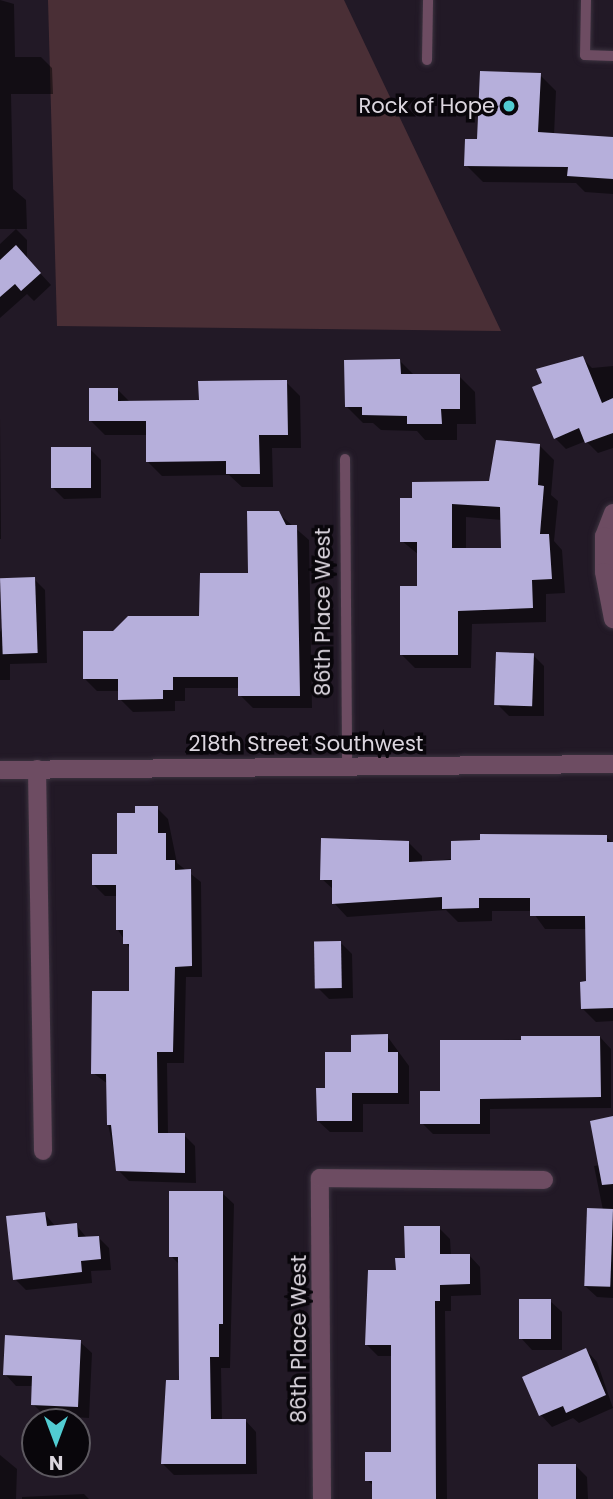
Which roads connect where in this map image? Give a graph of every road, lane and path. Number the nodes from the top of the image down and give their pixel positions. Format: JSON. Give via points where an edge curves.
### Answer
{"nodes":[{"id":1,"x":428,"y":0,"type":"edge"},
{"id":2,"x":586,"y":0,"type":"edge"},
{"id":3,"x":613,"y":56,"type":"edge"},
{"id":4,"x":427,"y":60,"type":"dead end"},
{"id":5,"x":345,"y":459,"type":"dead end"},
{"id":6,"x":613,"y":513,"type":"edge"},
{"id":7,"x":613,"y":619,"type":"edge"},
{"id":8,"x":613,"y":764,"type":"edge"},
{"id":9,"x":347,"y":766,"type":"junction"},
{"id":10,"x":37,"y":769,"type":"junction"},
{"id":11,"x":0,"y":770,"type":"edge"},
{"id":12,"x":43,"y":1151,"type":"dead end"},
{"id":13,"x":544,"y":1180,"type":"dead end"},
{"id":14,"x":322,"y":1499,"type":"edge"}],
"edges":[{"from":1,"to":4,"type":"lane"},
{"from":2,"to":3,"type":"lane","via":[[585,55]]},
{"from":5,"to":9,"type":"lane","name":"86th Place West"},
{"from":6,"to":7,"type":"street","via":[[604,536],[604,572]]},
{"from":8,"to":9,"type":"street","name":"218th Street Southwest"},
{"from":9,"to":10,"type":"street","name":"218th Street Southwest"},
{"from":10,"to":11,"type":"street","name":"218th Street Southwest"},
{"from":10,"to":12,"type":"street"},
{"from":13,"to":14,"type":"street","name":"86th Place West","via":[[320,1178]]}]}
